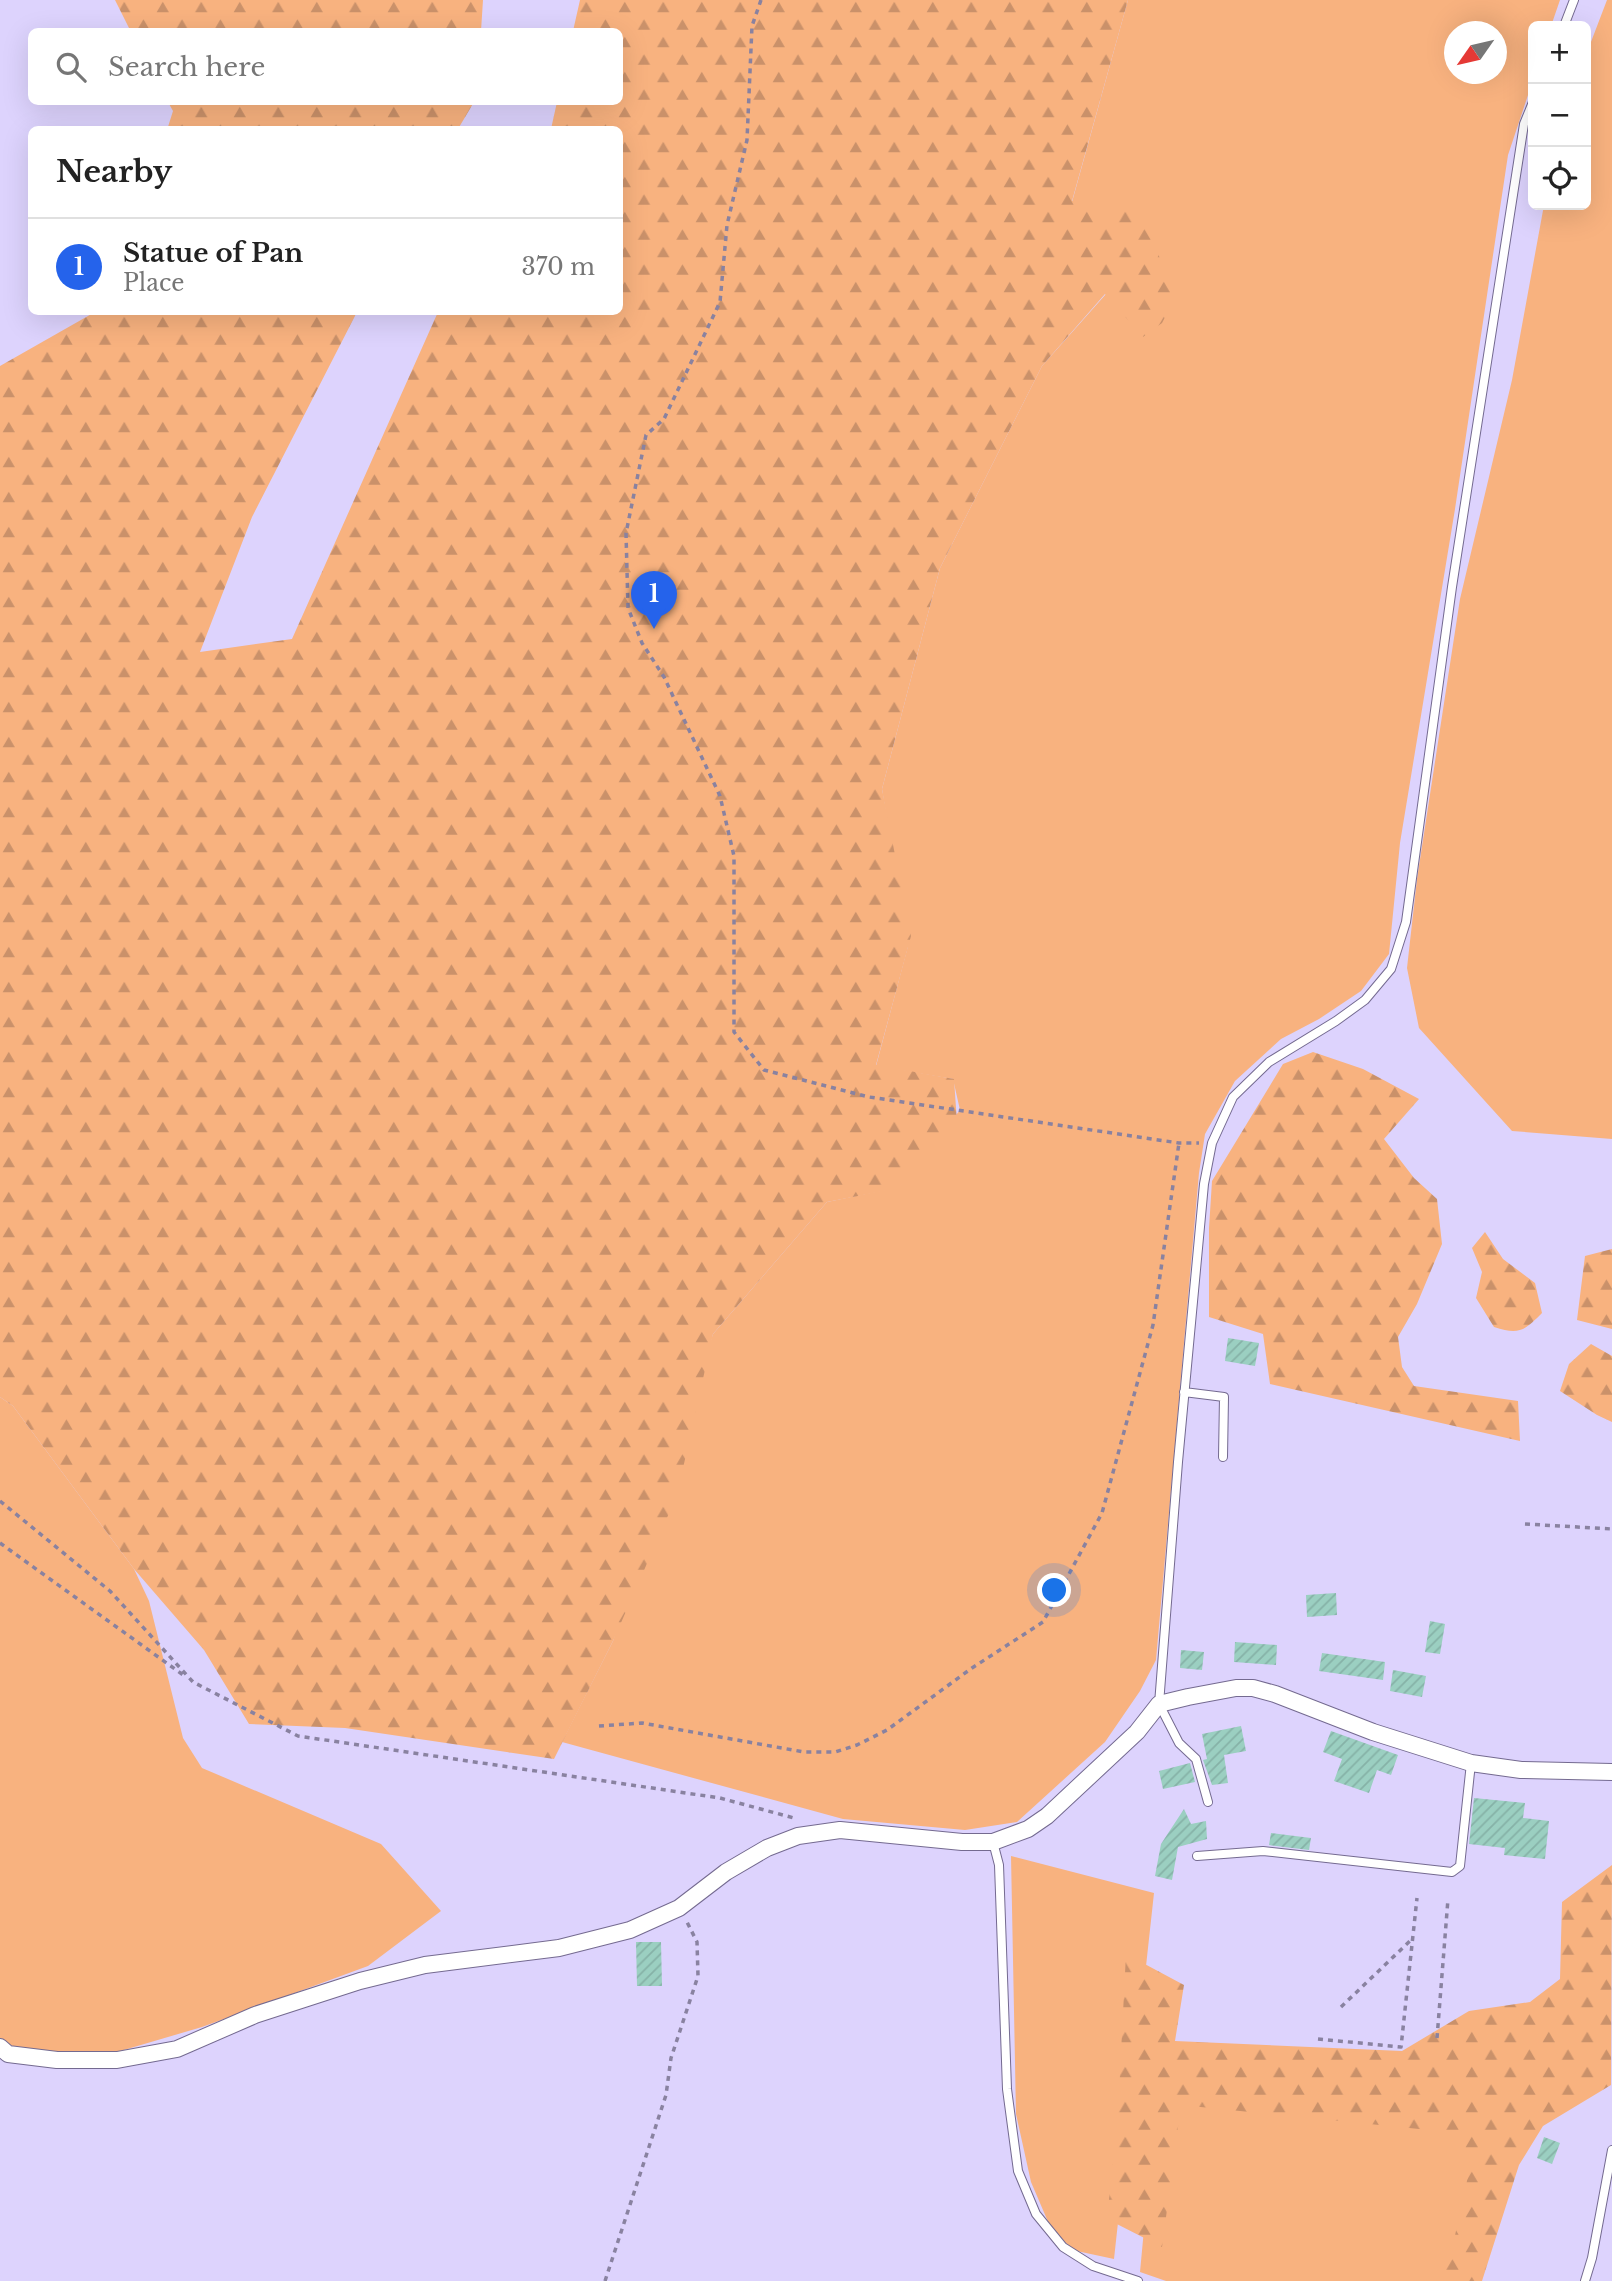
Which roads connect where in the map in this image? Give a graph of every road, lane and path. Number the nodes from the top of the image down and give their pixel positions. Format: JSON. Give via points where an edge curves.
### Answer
{"nodes":[{"id":1,"x":761,"y":0,"type":"edge"},
{"id":2,"x":1574,"y":0,"type":"edge"},
{"id":3,"x":1566,"y":21,"type":"edge"},
{"id":4,"x":1528,"y":114,"type":"edge"},
{"id":5,"x":1179,"y":1143,"type":"junction"},
{"id":6,"x":1212,"y":1143,"type":"junction"},
{"id":7,"x":1184,"y":1392,"type":"junction"},
{"id":8,"x":1223,"y":1457,"type":"dead end"},
{"id":9,"x":0,"y":1501,"type":"edge"},
{"id":10,"x":1525,"y":1524,"type":"dead end"},
{"id":11,"x":1612,"y":1529,"type":"edge"},
{"id":12,"x":0,"y":1544,"type":"edge"},
{"id":13,"x":193,"y":1682,"type":"junction"},
{"id":14,"x":1160,"y":1704,"type":"junction"},
{"id":15,"x":599,"y":1726,"type":"dead end"},
{"id":16,"x":1471,"y":1763,"type":"junction"},
{"id":17,"x":1612,"y":1772,"type":"edge"},
{"id":18,"x":1208,"y":1802,"type":"dead end"},
{"id":19,"x":805,"y":1821,"type":"dead end"},
{"id":20,"x":993,"y":1842,"type":"junction"},
{"id":21,"x":1197,"y":1856,"type":"dead end"},
{"id":22,"x":1417,"y":1898,"type":"dead end"},
{"id":23,"x":1448,"y":1899,"type":"dead end"},
{"id":24,"x":679,"y":1908,"type":"junction"},
{"id":25,"x":1413,"y":1937,"type":"junction"},
{"id":26,"x":1341,"y":2007,"type":"dead end"},
{"id":27,"x":1437,"y":2038,"type":"dead end"},
{"id":28,"x":1318,"y":2039,"type":"dead end"},
{"id":29,"x":0,"y":2048,"type":"edge"},
{"id":30,"x":1612,"y":2150,"type":"edge"},
{"id":31,"x":606,"y":2281,"type":"edge"},
{"id":32,"x":1138,"y":2281,"type":"edge"},
{"id":33,"x":1585,"y":2281,"type":"edge"}],
"edges":[{"from":1,"to":5,"type":"path","via":[[752,26],[747,140],[727,225],[720,302],[664,419],[646,435],[626,533],[628,608],[720,796],[734,856],[734,1032],[764,1070],[869,1097]]},
{"from":2,"to":3,"type":"lane"},
{"from":4,"to":6,"type":"lane","via":[[1452,587],[1406,922],[1391,969],[1365,1000],[1269,1062],[1233,1097]]},
{"from":5,"to":6,"type":"path"},
{"from":5,"to":15,"type":"path","via":[[1153,1325],[1102,1513],[1043,1622],[887,1730],[835,1752],[804,1752],[642,1723]]},
{"from":6,"to":7,"type":"lane"},
{"from":7,"to":8,"type":"lane","via":[[1224,1397]]},
{"from":7,"to":14,"type":"lane"},
{"from":9,"to":13,"type":"path","via":[[110,1591]]},
{"from":10,"to":11,"type":"path"},
{"from":12,"to":13,"type":"path"},
{"from":13,"to":19,"type":"path","via":[[298,1736],[720,1798]]},
{"from":14,"to":16,"type":"street","via":[[1253,1688]]},
{"from":14,"to":18,"type":"lane","via":[[1179,1743],[1196,1759]]},
{"from":14,"to":20,"type":"street","via":[[1137,1732],[1047,1816]]},
{"from":16,"to":17,"type":"street","via":[[1521,1770]]},
{"from":16,"to":21,"type":"lane","via":[[1460,1866],[1452,1872],[1263,1851]]},
{"from":20,"to":24,"type":"street","via":[[840,1830],[798,1836],[726,1872]]},
{"from":20,"to":32,"type":"lane","via":[[999,1865],[1007,2090],[1018,2171],[1036,2214],[1063,2247],[1093,2266]]},
{"from":22,"to":25,"type":"path"},
{"from":23,"to":27,"type":"path"},
{"from":24,"to":29,"type":"street","via":[[630,1930],[559,1948],[425,1965],[360,1981],[255,2015],[177,2049],[117,2060],[57,2060],[8,2054]]},
{"from":24,"to":31,"type":"path","via":[[697,1942],[698,1976],[671,2058],[666,2095]]},
{"from":25,"to":26,"type":"path"},
{"from":25,"to":28,"type":"path","via":[[1401,2048]]},
{"from":30,"to":33,"type":"lane"}]}
